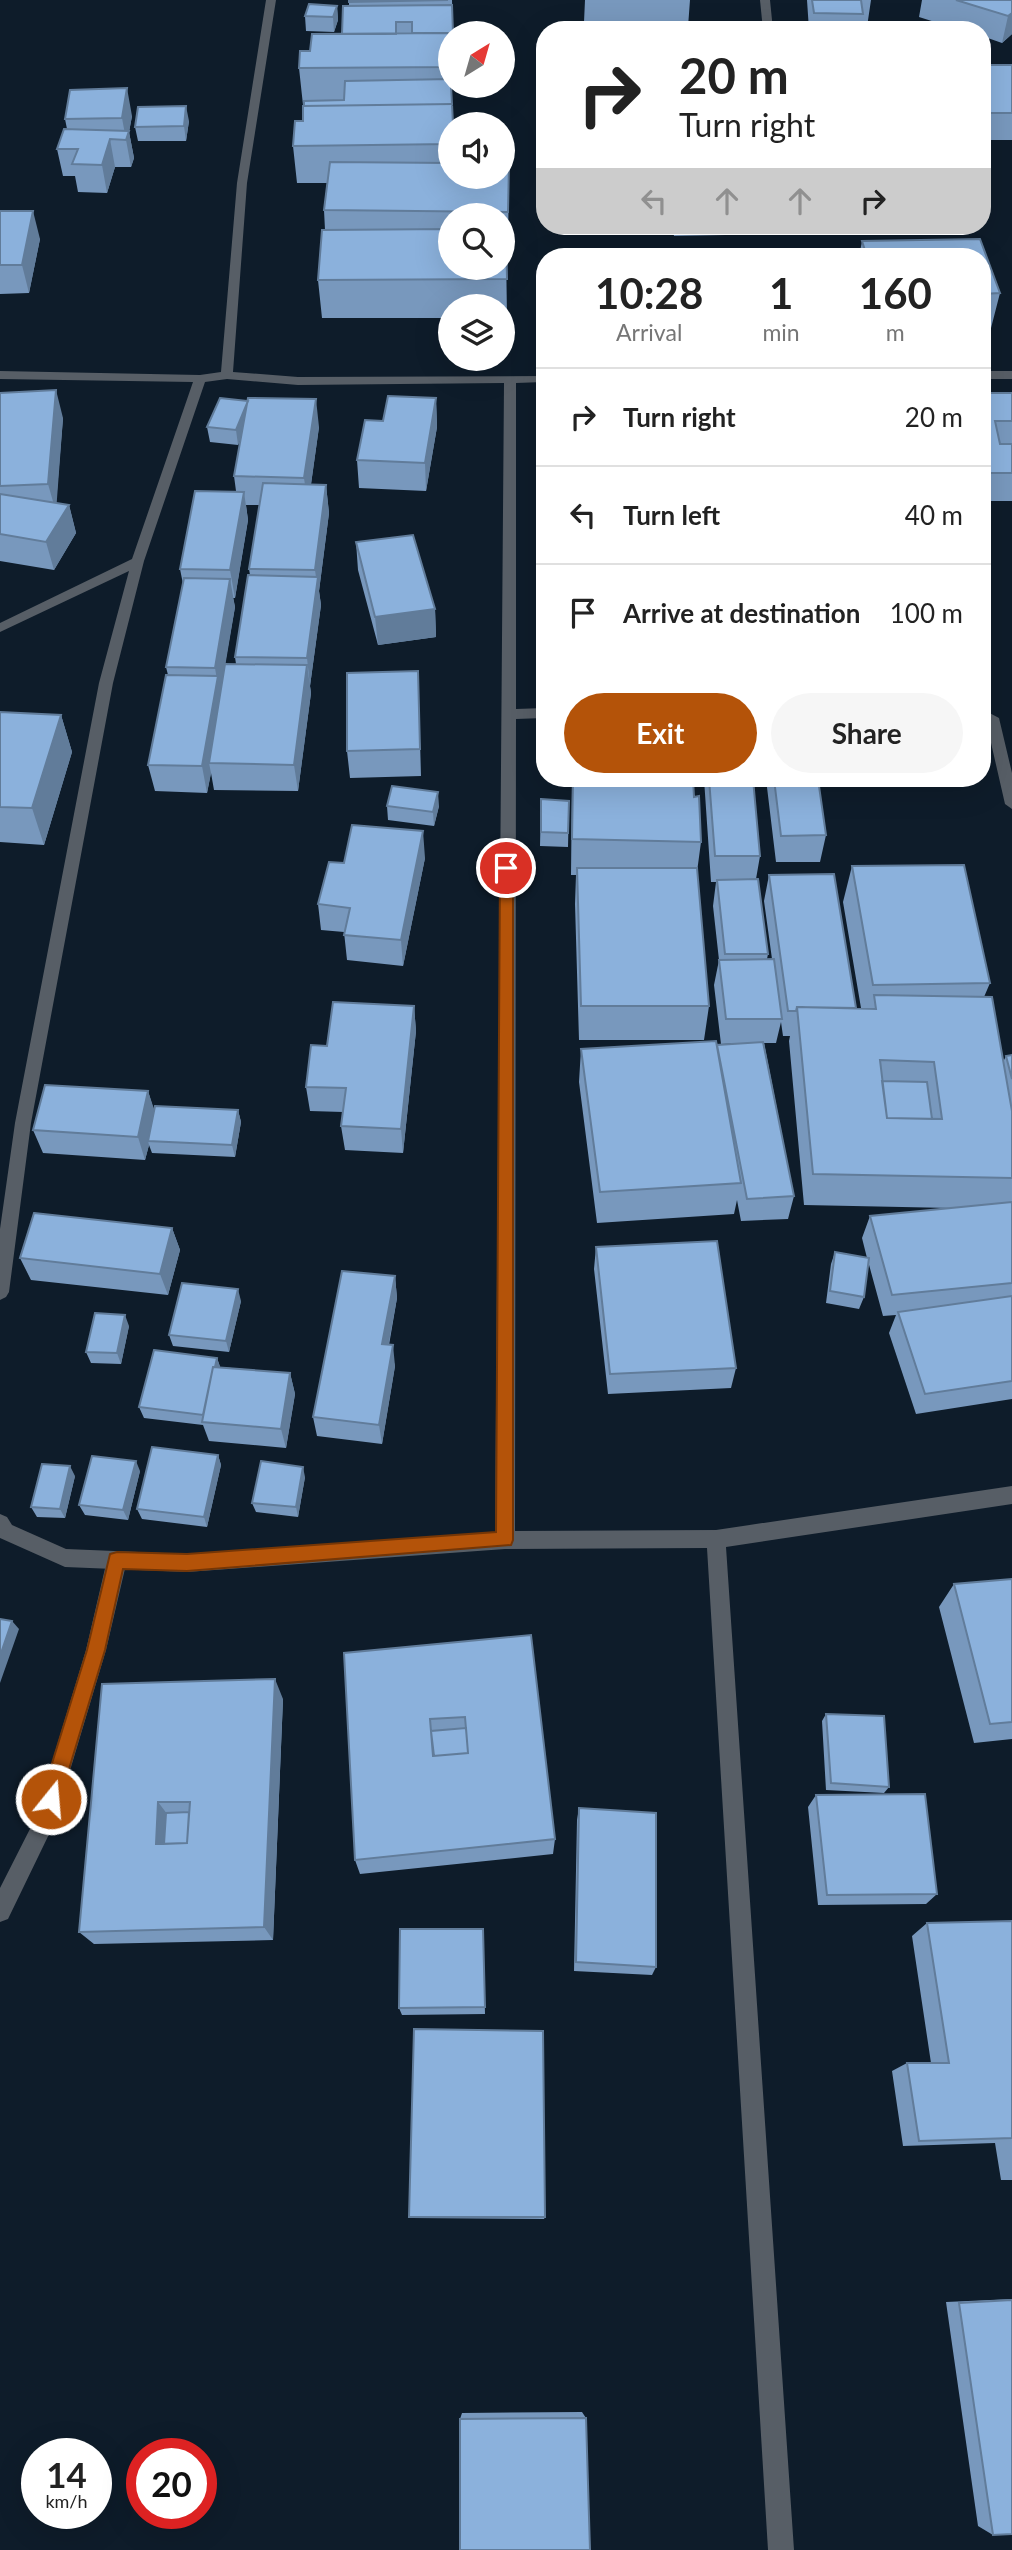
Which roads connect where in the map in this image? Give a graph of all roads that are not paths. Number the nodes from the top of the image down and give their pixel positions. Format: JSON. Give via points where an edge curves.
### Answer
{"nodes":[{"id":1,"x":271,"y":0,"type":"edge"},
{"id":2,"x":765,"y":0,"type":"edge"},
{"id":3,"x":767,"y":21,"type":"edge"},
{"id":4,"x":0,"y":375,"type":"edge"},
{"id":5,"x":226,"y":375,"type":"junction"},
{"id":6,"x":991,"y":375,"type":"edge"},
{"id":7,"x":1012,"y":375,"type":"edge"},
{"id":8,"x":200,"y":379,"type":"junction"},
{"id":9,"x":536,"y":379,"type":"edge"},
{"id":10,"x":510,"y":380,"type":"junction"},
{"id":11,"x":138,"y":561,"type":"junction"},
{"id":12,"x":0,"y":628,"type":"edge"},
{"id":13,"x":536,"y":713,"type":"edge"},
{"id":14,"x":507,"y":714,"type":"junction"},
{"id":15,"x":991,"y":718,"type":"edge"},
{"id":16,"x":1012,"y":804,"type":"edge"},
{"id":17,"x":0,"y":1292,"type":"edge"},
{"id":18,"x":1012,"y":1495,"type":"edge"},
{"id":19,"x":0,"y":1523,"type":"edge"},
{"id":20,"x":716,"y":1539,"type":"junction"},
{"id":21,"x":505,"y":1540,"type":"junction"},
{"id":22,"x":117,"y":1560,"type":"junction"},
{"id":23,"x":0,"y":1911,"type":"edge"},
{"id":24,"x":781,"y":2550,"type":"edge"}],
"edges":[{"from":1,"to":5,"type":"street","via":[[242,183]]},
{"from":2,"to":3,"type":"street"},
{"from":4,"to":8,"type":"street"},
{"from":5,"to":8,"type":"street"},
{"from":5,"to":10,"type":"street","via":[[298,381]]},
{"from":6,"to":7,"type":"street"},
{"from":8,"to":11,"type":"street"},
{"from":9,"to":10,"type":"street"},
{"from":10,"to":14,"type":"street"},
{"from":11,"to":12,"type":"street"},
{"from":11,"to":17,"type":"street","via":[[106,683],[23,1123]]},
{"from":13,"to":14,"type":"street"},
{"from":14,"to":21,"type":"street"},
{"from":15,"to":16,"type":"street"},
{"from":18,"to":20,"type":"street"},
{"from":19,"to":22,"type":"street","via":[[5,1531],[65,1558]]},
{"from":20,"to":21,"type":"street"},
{"from":20,"to":24,"type":"street"},
{"from":21,"to":22,"type":"street","via":[[187,1563]]},
{"from":22,"to":23,"type":"street","via":[[96,1650],[43,1824]]}]}
